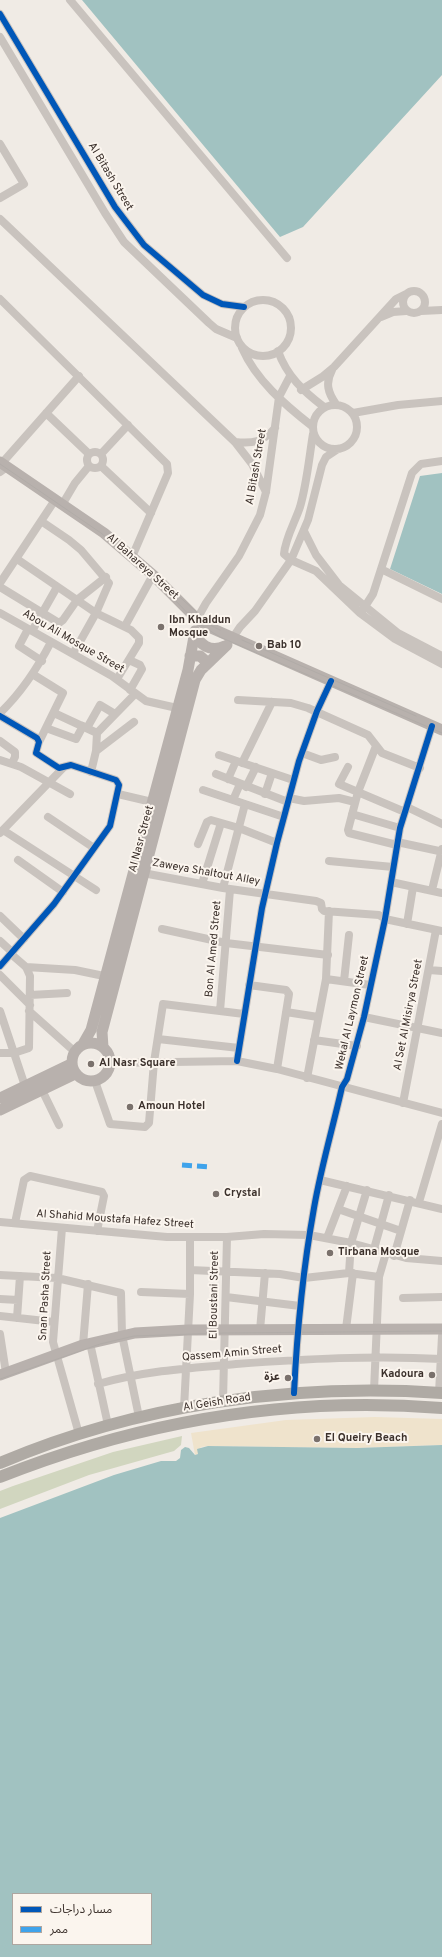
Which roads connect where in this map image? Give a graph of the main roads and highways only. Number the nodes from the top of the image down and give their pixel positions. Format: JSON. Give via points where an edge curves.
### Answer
{"nodes":[{"id":1,"x":2,"y":466,"type":"edge"},
{"id":2,"x":198,"y":619,"type":"junction"},
{"id":3,"x":195,"y":631,"type":"junction"},
{"id":4,"x":232,"y":639,"type":"junction"},
{"id":5,"x":190,"y":656,"type":"junction"},
{"id":6,"x":208,"y":663,"type":"junction"},
{"id":7,"x":437,"y":728,"type":"edge"},
{"id":8,"x":84,"y":1044,"type":"junction"},
{"id":9,"x":103,"y":1047,"type":"junction"},
{"id":10,"x":73,"y":1069,"type":"junction"},
{"id":11,"x":0,"y":1098,"type":"edge"},
{"id":12,"x":0,"y":1110,"type":"edge"},
{"id":13,"x":442,"y":1329,"type":"edge"},
{"id":14,"x":3,"y":1374,"type":"edge"},
{"id":15,"x":349,"y":1390,"type":"junction"},
{"id":16,"x":317,"y":1392,"type":"junction"},
{"id":17,"x":440,"y":1393,"type":"edge"},
{"id":18,"x":349,"y":1404,"type":"junction"},
{"id":19,"x":318,"y":1405,"type":"junction"},
{"id":20,"x":442,"y":1408,"type":"edge"},
{"id":21,"x":0,"y":1464,"type":"edge"},
{"id":22,"x":0,"y":1478,"type":"edge"}],
"edges":[{"from":1,"to":2,"type":"main road","name":"Al Bahareya Street","via":[[102,532],[153,575]]},
{"from":2,"to":3,"type":"main road","name":"Al Nasr Street"},
{"from":2,"to":4,"type":"main road","name":"Al Bahareya Street"},
{"from":3,"to":4,"type":"main road","via":[[200,642],[210,648],[222,648]]},
{"from":3,"to":5,"type":"main road","name":"Al Nasr Street"},
{"from":4,"to":6,"type":"main road","name":"Al Nasr Street"},
{"from":4,"to":7,"type":"main road","name":"Al Bahareya Street"},
{"from":5,"to":6,"type":"main road","via":[[200,656]]},
{"from":5,"to":8,"type":"main road","name":"Al Nasr Street","via":[[91,1030]]},
{"from":6,"to":9,"type":"main road","name":"Al Nasr Street","via":[[195,680],[102,1032]]},
{"from":8,"to":9,"type":"main road","via":[[93,1043]]},
{"from":8,"to":10,"type":"main road","via":[[74,1052]]},
{"from":9,"to":10,"type":"main road","via":[[110,1063],[106,1075],[95,1081],[84,1081]]},
{"from":10,"to":11,"type":"main road"},
{"from":10,"to":12,"type":"main road","via":[[42,1090]]},
{"from":13,"to":14,"type":"main road","via":[[188,1330],[122,1335],[87,1344]]},
{"from":15,"to":16,"type":"highway","name":"Al Geish Road"},
{"from":15,"to":17,"type":"highway","name":"Al Geish Road"},
{"from":15,"to":18,"type":"highway"},
{"from":16,"to":19,"type":"highway"},
{"from":16,"to":21,"type":"highway","name":"Al Geish Road","via":[[223,1401],[139,1417],[79,1434]]},
{"from":18,"to":19,"type":"highway","name":"Al Geish Road"},
{"from":18,"to":20,"type":"highway","name":"Al Geish Road"},
{"from":19,"to":22,"type":"highway","name":"Al Geish Road","via":[[239,1413],[140,1432],[62,1454]]}]}
